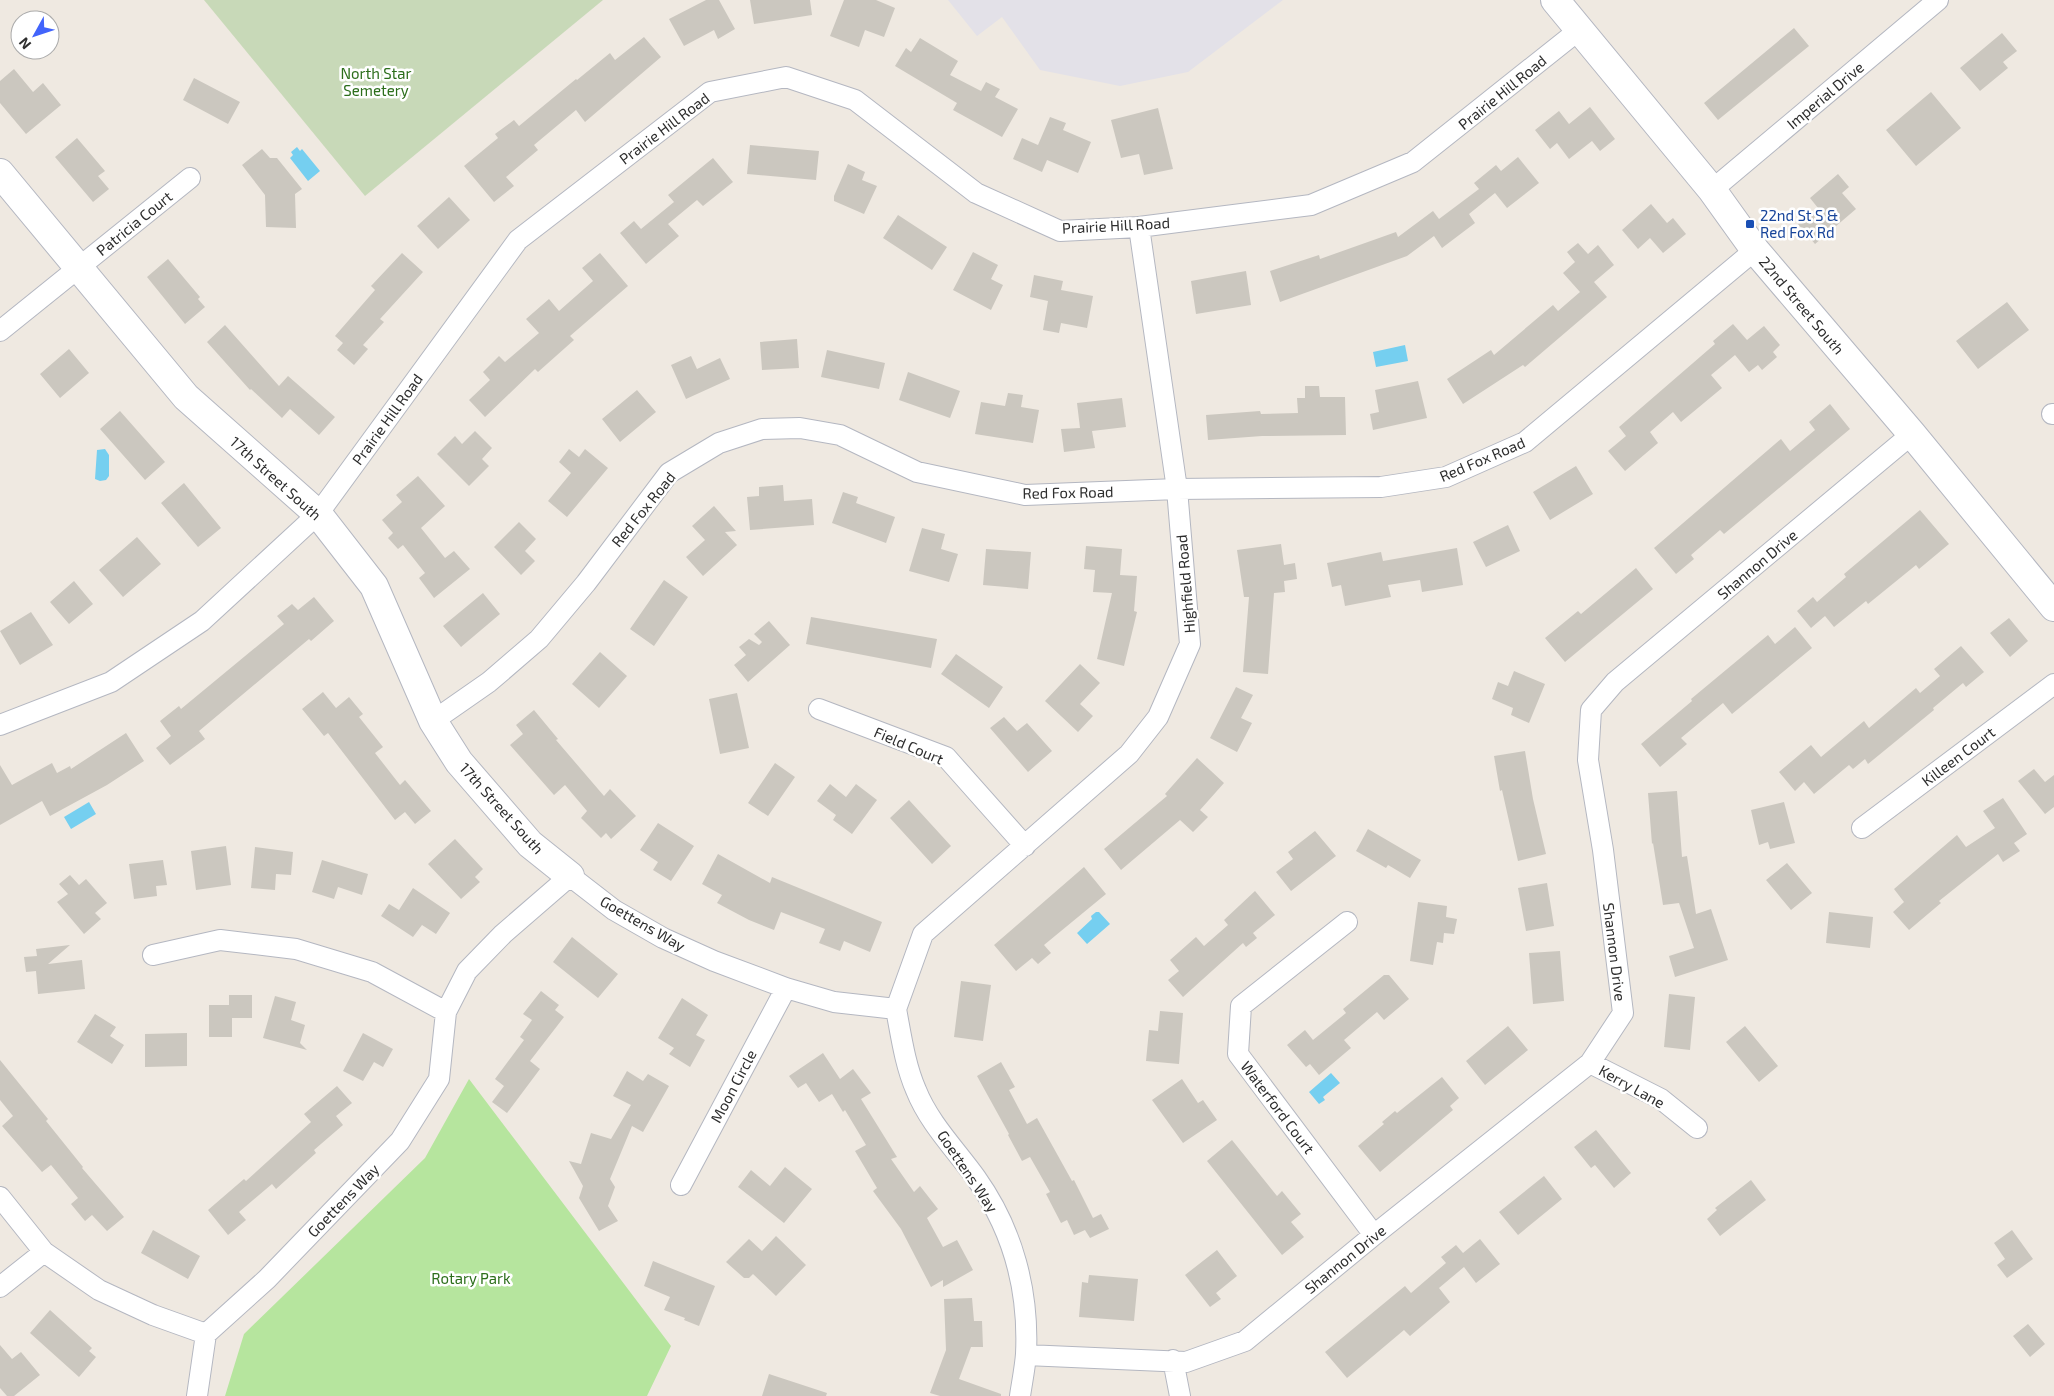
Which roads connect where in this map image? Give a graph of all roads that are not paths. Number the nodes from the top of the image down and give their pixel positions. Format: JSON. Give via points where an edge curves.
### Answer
{"nodes":[{"id":1,"x":1554,"y":0,"type":"edge"},
{"id":2,"x":1938,"y":0,"type":"edge"},
{"id":3,"x":1579,"y":30,"type":"junction"},
{"id":4,"x":0,"y":173,"type":"edge"},
{"id":5,"x":190,"y":178,"type":"dead end"},
{"id":6,"x":1712,"y":190,"type":"junction"},
{"id":7,"x":1138,"y":227,"type":"junction"},
{"id":8,"x":1755,"y":250,"type":"junction"},
{"id":9,"x":78,"y":268,"type":"junction"},
{"id":10,"x":0,"y":331,"type":"edge"},
{"id":11,"x":1912,"y":434,"type":"junction"},
{"id":12,"x":1177,"y":489,"type":"junction"},
{"id":13,"x":318,"y":514,"type":"junction"},
{"id":14,"x":2054,"y":607,"type":"edge"},
{"id":15,"x":2054,"y":684,"type":"edge"},
{"id":16,"x":820,"y":709,"type":"dead end"},
{"id":17,"x":433,"y":721,"type":"junction"},
{"id":18,"x":0,"y":725,"type":"edge"},
{"id":19,"x":1862,"y":828,"type":"dead end"},
{"id":20,"x":1025,"y":846,"type":"junction"},
{"id":21,"x":570,"y":876,"type":"junction"},
{"id":22,"x":1347,"y":922,"type":"dead end"},
{"id":23,"x":153,"y":955,"type":"dead end"},
{"id":24,"x":786,"y":988,"type":"junction"},
{"id":25,"x":896,"y":1009,"type":"junction"},
{"id":26,"x":446,"y":1012,"type":"junction"},
{"id":27,"x":1590,"y":1063,"type":"junction"},
{"id":28,"x":1697,"y":1128,"type":"dead end"},
{"id":29,"x":681,"y":1184,"type":"dead end"},
{"id":30,"x":0,"y":1197,"type":"edge"},
{"id":31,"x":1374,"y":1235,"type":"junction"},
{"id":32,"x":44,"y":1252,"type":"junction"},
{"id":33,"x":0,"y":1287,"type":"edge"},
{"id":34,"x":206,"y":1334,"type":"junction"},
{"id":35,"x":1026,"y":1355,"type":"junction"},
{"id":36,"x":1173,"y":1360,"type":"junction"},
{"id":37,"x":197,"y":1396,"type":"edge"},
{"id":38,"x":1020,"y":1396,"type":"edge"},
{"id":39,"x":1180,"y":1396,"type":"edge"}],
"edges":[{"from":1,"to":3,"type":"street","name":"22nd Street South"},
{"from":2,"to":6,"type":"street","name":"Imperial Drive"},
{"from":3,"to":6,"type":"street","name":"22nd Street South"},
{"from":3,"to":7,"type":"street","name":"Prairie Hill Road","via":[[1413,162],[1311,205]]},
{"from":4,"to":9,"type":"street","name":"17th Street South"},
{"from":5,"to":9,"type":"street","name":"Patricia Court"},
{"from":6,"to":8,"type":"street","name":"22nd Street South"},
{"from":7,"to":12,"type":"street","name":"Highfield Road"},
{"from":7,"to":13,"type":"street","name":"Prairie Hill Road","via":[[1060,231],[976,193],[855,100],[786,77],[710,92],[518,240]]},
{"from":8,"to":11,"type":"street","name":"22nd Street South"},
{"from":8,"to":12,"type":"street","name":"Red Fox Road","via":[[1525,442],[1446,478],[1381,487]]},
{"from":9,"to":10,"type":"street","name":"Patricia Court"},
{"from":9,"to":13,"type":"street","name":"17th Street South","via":[[186,397]]},
{"from":11,"to":14,"type":"street","name":"22nd Street South"},
{"from":11,"to":27,"type":"street","name":"Shannon Drive","via":[[1615,682],[1591,710],[1588,760],[1603,850],[1623,1013]]},
{"from":12,"to":17,"type":"street","name":"Red Fox Road","via":[[1025,495],[917,472],[840,435],[800,428],[754,431],[718,443],[669,473],[539,639],[488,682]]},
{"from":12,"to":20,"type":"street","name":"Highfield Road","via":[[1190,644],[1158,717],[1129,754]]},
{"from":13,"to":17,"type":"street","name":"17th Street South","via":[[374,586]]},
{"from":13,"to":18,"type":"street","name":"Prairie Hill Road","via":[[202,621],[111,682]]},
{"from":15,"to":19,"type":"street","name":"Killeen Court"},
{"from":16,"to":20,"type":"street","name":"Field Court","via":[[946,757]]},
{"from":17,"to":21,"type":"street","name":"17th Street South","via":[[459,762],[530,844]]},
{"from":20,"to":25,"type":"street","name":"Highfield Road","via":[[923,934]]},
{"from":21,"to":24,"type":"street","name":"Goettens Way","via":[[614,910],[663,938]]},
{"from":21,"to":26,"type":"street","name":"Goettens Way","via":[[503,934],[467,971]]},
{"from":22,"to":31,"type":"street","name":"Waterford Court","via":[[1241,1006],[1238,1054]]},
{"from":23,"to":26,"type":"street","via":[[220,940],[296,949],[372,972]]},
{"from":24,"to":25,"type":"street","name":"Goettens Way","via":[[834,1002]]},
{"from":24,"to":29,"type":"street","name":"Moon Circle"},
{"from":25,"to":35,"type":"street","name":"Goettens Way","via":[[916,1090],[930,1116],[976,1178],[1011,1242],[1024,1299]]},
{"from":26,"to":34,"type":"street","name":"Goettens Way","via":[[439,1079],[400,1141],[267,1279]]},
{"from":27,"to":28,"type":"street","name":"Kerry Lane","via":[[1661,1099]]},
{"from":27,"to":31,"type":"street","name":"Shannon Drive"},
{"from":30,"to":32,"type":"street"},
{"from":31,"to":36,"type":"street","name":"Shannon Drive","via":[[1245,1341],[1186,1362]]},
{"from":32,"to":33,"type":"street"},
{"from":32,"to":34,"type":"street","via":[[99,1290],[153,1315]]},
{"from":34,"to":37,"type":"street"},
{"from":35,"to":36,"type":"street","name":"Shannon Drive"},
{"from":35,"to":38,"type":"street","name":"Goettens Way"},
{"from":36,"to":39,"type":"street"}]}
